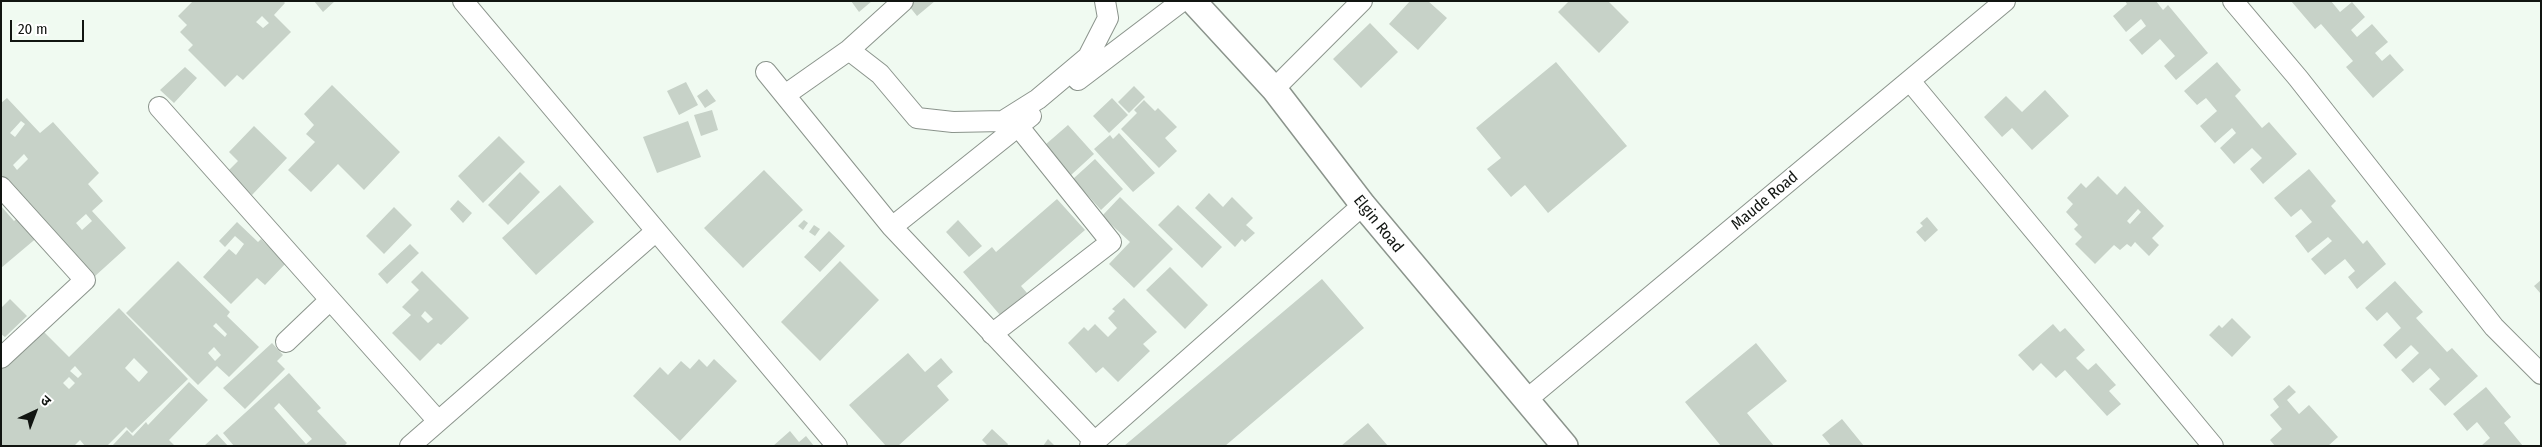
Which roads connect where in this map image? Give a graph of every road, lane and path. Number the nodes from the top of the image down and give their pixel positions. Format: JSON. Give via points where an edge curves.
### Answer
{"nodes":[{"id":1,"x":463,"y":1,"type":"edge"},
{"id":2,"x":903,"y":1,"type":"edge"},
{"id":3,"x":1105,"y":1,"type":"edge"},
{"id":4,"x":1182,"y":1,"type":"edge"},
{"id":5,"x":1193,"y":1,"type":"edge"},
{"id":6,"x":1362,"y":1,"type":"edge"},
{"id":7,"x":2005,"y":1,"type":"edge"},
{"id":8,"x":2233,"y":1,"type":"edge"},
{"id":9,"x":849,"y":50,"type":"junction"},
{"id":10,"x":766,"y":72,"type":"dead end"},
{"id":11,"x":1910,"y":81,"type":"junction"},
{"id":12,"x":1274,"y":90,"type":"junction"},
{"id":13,"x":785,"y":95,"type":"junction"},
{"id":14,"x":159,"y":107,"type":"dead end"},
{"id":15,"x":1018,"y":126,"type":"junction"},
{"id":16,"x":1,"y":187,"type":"edge"},
{"id":17,"x":1362,"y":205,"type":"junction"},
{"id":18,"x":892,"y":227,"type":"junction"},
{"id":19,"x":656,"y":232,"type":"junction"},
{"id":20,"x":330,"y":300,"type":"junction"},
{"id":21,"x":992,"y":334,"type":"junction"},
{"id":22,"x":286,"y":342,"type":"dead end"},
{"id":23,"x":1,"y":358,"type":"edge"},
{"id":24,"x":2541,"y":374,"type":"edge"},
{"id":25,"x":1525,"y":401,"type":"junction"},
{"id":26,"x":438,"y":421,"type":"junction"},
{"id":27,"x":1092,"y":443,"type":"edge"},
{"id":28,"x":410,"y":446,"type":"edge"},
{"id":29,"x":837,"y":446,"type":"edge"},
{"id":30,"x":1564,"y":446,"type":"edge"},
{"id":31,"x":2212,"y":446,"type":"edge"}],
"edges":[{"from":1,"to":19,"type":"street"},
{"from":2,"to":9,"type":"street"},
{"from":3,"to":9,"type":"street","via":[[1108,18],[1088,57],[1038,99],[1003,121],[953,122],[917,118],[880,74]]},
{"from":4,"to":15,"type":"street"},
{"from":5,"to":12,"type":"street","name":"Elgin Road"},
{"from":6,"to":12,"type":"street"},
{"from":7,"to":11,"type":"street","name":"Maude Road"},
{"from":8,"to":24,"type":"street","via":[[2298,78],[2494,327]]},
{"from":9,"to":13,"type":"street"},
{"from":10,"to":13,"type":"street"},
{"from":11,"to":25,"type":"street","name":"Maude Road"},
{"from":11,"to":31,"type":"street"},
{"from":12,"to":17,"type":"street","name":"Elgin Road"},
{"from":13,"to":18,"type":"street"},
{"from":14,"to":20,"type":"street"},
{"from":15,"to":18,"type":"street"},
{"from":15,"to":21,"type":"street","via":[[1111,242]]},
{"from":16,"to":23,"type":"street","via":[[85,280]]},
{"from":17,"to":25,"type":"street","name":"Elgin Road"},
{"from":17,"to":27,"type":"street"},
{"from":18,"to":21,"type":"street"},
{"from":19,"to":26,"type":"street"},
{"from":19,"to":29,"type":"street"},
{"from":20,"to":22,"type":"street"},
{"from":20,"to":26,"type":"street"},
{"from":21,"to":27,"type":"street"},
{"from":25,"to":30,"type":"street","name":"Elgin Road"},
{"from":26,"to":28,"type":"street"}]}
